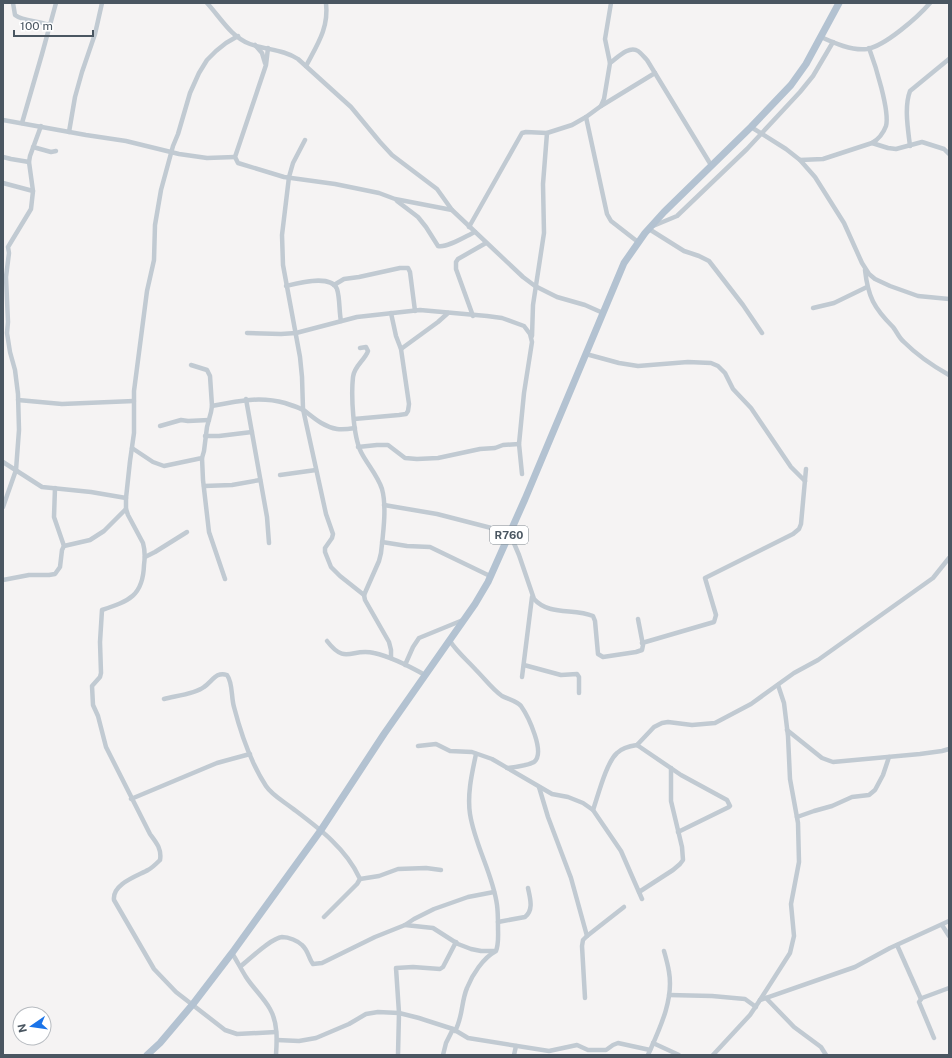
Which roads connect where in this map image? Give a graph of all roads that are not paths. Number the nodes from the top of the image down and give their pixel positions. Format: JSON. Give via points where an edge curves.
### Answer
{"nodes":[{"id":1,"x":14,"y":3,"type":"edge"},
{"id":2,"x":56,"y":3,"type":"edge"},
{"id":3,"x":102,"y":3,"type":"edge"},
{"id":4,"x":207,"y":3,"type":"edge"},
{"id":5,"x":326,"y":3,"type":"edge"},
{"id":6,"x":611,"y":3,"type":"edge"},
{"id":7,"x":839,"y":3,"type":"edge"},
{"id":8,"x":930,"y":3,"type":"edge"},
{"id":9,"x":49,"y":25,"type":"junction"},
{"id":10,"x":238,"y":36,"type":"junction"},
{"id":11,"x":822,"y":37,"type":"junction"},
{"id":12,"x":833,"y":42,"type":"junction"},
{"id":13,"x":255,"y":45,"type":"junction"},
{"id":14,"x":268,"y":48,"type":"junction"},
{"id":15,"x":869,"y":48,"type":"junction"},
{"id":16,"x":949,"y":59,"type":"edge"},
{"id":17,"x":610,"y":63,"type":"junction"},
{"id":18,"x":266,"y":65,"type":"junction"},
{"id":19,"x":306,"y":66,"type":"junction"},
{"id":20,"x":655,"y":73,"type":"junction"},
{"id":21,"x":601,"y":106,"type":"junction"},
{"id":22,"x":586,"y":117,"type":"junction"},
{"id":23,"x":3,"y":120,"type":"edge"},
{"id":24,"x":22,"y":123,"type":"junction"},
{"id":25,"x":41,"y":126,"type":"junction"},
{"id":26,"x":751,"y":127,"type":"junction"},
{"id":27,"x":69,"y":132,"type":"junction"},
{"id":28,"x":547,"y":133,"type":"junction"},
{"id":29,"x":762,"y":133,"type":"junction"},
{"id":30,"x":305,"y":140,"type":"dead end"},
{"id":31,"x":872,"y":143,"type":"junction"},
{"id":32,"x":910,"y":146,"type":"junction"},
{"id":33,"x":33,"y":147,"type":"junction"},
{"id":34,"x":56,"y":151,"type":"dead end"},
{"id":35,"x":172,"y":152,"type":"junction"},
{"id":36,"x":949,"y":154,"type":"edge"},
{"id":37,"x":3,"y":157,"type":"edge"},
{"id":38,"x":236,"y":158,"type":"junction"},
{"id":39,"x":800,"y":160,"type":"junction"},
{"id":40,"x":29,"y":162,"type":"junction"},
{"id":41,"x":711,"y":166,"type":"junction"},
{"id":42,"x":289,"y":177,"type":"junction"},
{"id":43,"x":3,"y":183,"type":"edge"},
{"id":44,"x":33,"y":191,"type":"junction"},
{"id":45,"x":395,"y":200,"type":"junction"},
{"id":46,"x":452,"y":210,"type":"junction"},
{"id":47,"x":469,"y":227,"type":"junction"},
{"id":48,"x":650,"y":227,"type":"junction"},
{"id":49,"x":475,"y":232,"type":"junction"},
{"id":50,"x":638,"y":242,"type":"junction"},
{"id":51,"x":486,"y":243,"type":"junction"},
{"id":52,"x":5,"y":248,"type":"edge"},
{"id":53,"x":865,"y":269,"type":"junction"},
{"id":54,"x":334,"y":285,"type":"junction"},
{"id":55,"x":286,"y":286,"type":"junction"},
{"id":56,"x":535,"y":286,"type":"junction"},
{"id":57,"x":867,"y":287,"type":"junction"},
{"id":58,"x":949,"y":299,"type":"edge"},
{"id":59,"x":813,"y":308,"type":"dead end"},
{"id":60,"x":415,"y":311,"type":"junction"},
{"id":61,"x":391,"y":313,"type":"junction"},
{"id":62,"x":448,"y":313,"type":"junction"},
{"id":63,"x":603,"y":313,"type":"junction"},
{"id":64,"x":473,"y":316,"type":"junction"},
{"id":65,"x":340,"y":321,"type":"junction"},
{"id":66,"x":247,"y":333,"type":"dead end"},
{"id":67,"x":296,"y":333,"type":"junction"},
{"id":68,"x":762,"y":333,"type":"dead end"},
{"id":69,"x":5,"y":334,"type":"edge"},
{"id":70,"x":532,"y":338,"type":"junction"},
{"id":71,"x":360,"y":348,"type":"dead end"},
{"id":72,"x":401,"y":349,"type":"junction"},
{"id":73,"x":586,"y":354,"type":"junction"},
{"id":74,"x":191,"y":365,"type":"dead end"},
{"id":75,"x":949,"y":376,"type":"edge"},
{"id":76,"x":246,"y":399,"type":"junction"},
{"id":77,"x":18,"y":400,"type":"junction"},
{"id":78,"x":134,"y":401,"type":"junction"},
{"id":79,"x":212,"y":406,"type":"junction"},
{"id":80,"x":303,"y":410,"type":"junction"},
{"id":81,"x":354,"y":418,"type":"junction"},
{"id":82,"x":209,"y":420,"type":"junction"},
{"id":83,"x":160,"y":426,"type":"dead end"},
{"id":84,"x":355,"y":428,"type":"junction"},
{"id":85,"x":252,"y":432,"type":"junction"},
{"id":86,"x":205,"y":436,"type":"junction"},
{"id":87,"x":519,"y":444,"type":"junction"},
{"id":88,"x":358,"y":447,"type":"junction"},
{"id":89,"x":132,"y":448,"type":"junction"},
{"id":90,"x":202,"y":458,"type":"junction"},
{"id":91,"x":3,"y":462,"type":"edge"},
{"id":92,"x":806,"y":469,"type":"dead end"},
{"id":93,"x":16,"y":470,"type":"junction"},
{"id":94,"x":316,"y":470,"type":"junction"},
{"id":95,"x":522,"y":474,"type":"dead end"},
{"id":96,"x":280,"y":475,"type":"dead end"},
{"id":97,"x":260,"y":480,"type":"junction"},
{"id":98,"x":805,"y":481,"type":"junction"},
{"id":99,"x":204,"y":486,"type":"junction"},
{"id":100,"x":55,"y":488,"type":"junction"},
{"id":101,"x":126,"y":498,"type":"junction"},
{"id":102,"x":384,"y":505,"type":"junction"},
{"id":103,"x":3,"y":507,"type":"edge"},
{"id":104,"x":126,"y":509,"type":"junction"},
{"id":105,"x":187,"y":532,"type":"dead end"},
{"id":106,"x":510,"y":534,"type":"junction"},
{"id":107,"x":382,"y":542,"type":"junction"},
{"id":108,"x":270,"y":543,"type":"dead end"},
{"id":109,"x":64,"y":546,"type":"junction"},
{"id":110,"x":145,"y":557,"type":"junction"},
{"id":111,"x":949,"y":558,"type":"edge"},
{"id":112,"x":490,"y":576,"type":"junction"},
{"id":113,"x":225,"y":579,"type":"dead end"},
{"id":114,"x":3,"y":580,"type":"edge"},
{"id":115,"x":364,"y":595,"type":"junction"},
{"id":116,"x":532,"y":596,"type":"junction"},
{"id":117,"x":466,"y":619,"type":"junction"},
{"id":118,"x":638,"y":619,"type":"dead end"},
{"id":119,"x":327,"y":641,"type":"dead end"},
{"id":120,"x":450,"y":641,"type":"junction"},
{"id":121,"x":642,"y":643,"type":"junction"},
{"id":122,"x":391,"y":658,"type":"junction"},
{"id":123,"x":405,"y":665,"type":"junction"},
{"id":124,"x":524,"y":665,"type":"junction"},
{"id":125,"x":425,"y":675,"type":"junction"},
{"id":126,"x":522,"y":677,"type":"dead end"},
{"id":127,"x":778,"y":685,"type":"junction"},
{"id":128,"x":579,"y":693,"type":"dead end"},
{"id":129,"x":164,"y":700,"type":"dead end"},
{"id":130,"x":788,"y":730,"type":"junction"},
{"id":131,"x":637,"y":745,"type":"junction"},
{"id":132,"x":418,"y":746,"type":"dead end"},
{"id":133,"x":949,"y":749,"type":"edge"},
{"id":134,"x":250,"y":754,"type":"junction"},
{"id":135,"x":476,"y":754,"type":"junction"},
{"id":136,"x":888,"y":756,"type":"junction"},
{"id":137,"x":507,"y":768,"type":"junction"},
{"id":138,"x":671,"y":768,"type":"junction"},
{"id":139,"x":539,"y":787,"type":"junction"},
{"id":140,"x":132,"y":799,"type":"junction"},
{"id":141,"x":593,"y":810,"type":"junction"},
{"id":142,"x":797,"y":817,"type":"junction"},
{"id":143,"x":321,"y":830,"type":"junction"},
{"id":144,"x":678,"y":832,"type":"junction"},
{"id":145,"x":442,"y":870,"type":"dead end"},
{"id":146,"x":360,"y":879,"type":"junction"},
{"id":147,"x":528,"y":888,"type":"dead end"},
{"id":148,"x":494,"y":892,"type":"junction"},
{"id":149,"x":639,"y":892,"type":"junction"},
{"id":150,"x":642,"y":899,"type":"dead end"},
{"id":151,"x":624,"y":907,"type":"dead end"},
{"id":152,"x":324,"y":917,"type":"dead end"},
{"id":153,"x":949,"y":921,"type":"edge"},
{"id":154,"x":498,"y":922,"type":"junction"},
{"id":155,"x":405,"y":925,"type":"junction"},
{"id":156,"x":942,"y":925,"type":"junction"},
{"id":157,"x":587,"y":936,"type":"junction"},
{"id":158,"x":949,"y":936,"type":"edge"},
{"id":159,"x":456,"y":942,"type":"junction"},
{"id":160,"x":897,"y":945,"type":"junction"},
{"id":161,"x":496,"y":951,"type":"junction"},
{"id":162,"x":664,"y":951,"type":"dead end"},
{"id":163,"x":232,"y":953,"type":"junction"},
{"id":164,"x":241,"y":966,"type":"junction"},
{"id":165,"x":949,"y":988,"type":"edge"},
{"id":166,"x":669,"y":995,"type":"junction"},
{"id":167,"x":585,"y":998,"type":"dead end"},
{"id":168,"x":766,"y":998,"type":"junction"},
{"id":169,"x":921,"y":999,"type":"junction"},
{"id":170,"x":760,"y":1000,"type":"junction"},
{"id":171,"x":193,"y":1004,"type":"junction"},
{"id":172,"x":756,"y":1007,"type":"junction"},
{"id":173,"x":399,"y":1013,"type":"junction"},
{"id":174,"x":454,"y":1030,"type":"junction"},
{"id":175,"x":276,"y":1032,"type":"junction"},
{"id":176,"x":934,"y":1038,"type":"dead end"},
{"id":177,"x":277,"y":1040,"type":"junction"},
{"id":178,"x":653,"y":1044,"type":"junction"},
{"id":179,"x":516,"y":1046,"type":"junction"},
{"id":180,"x":649,"y":1052,"type":"edge"},
{"id":181,"x":550,"y":1053,"type":"edge"},
{"id":182,"x":606,"y":1053,"type":"edge"},
{"id":183,"x":147,"y":1055,"type":"edge"},
{"id":184,"x":276,"y":1055,"type":"edge"},
{"id":185,"x":398,"y":1055,"type":"edge"},
{"id":186,"x":444,"y":1055,"type":"edge"},
{"id":187,"x":514,"y":1055,"type":"edge"},
{"id":188,"x":679,"y":1055,"type":"edge"},
{"id":189,"x":713,"y":1055,"type":"edge"},
{"id":190,"x":826,"y":1055,"type":"edge"}],
"edges":[{"from":1,"to":9,"type":"street","via":[[15,15],[18,17]]},
{"from":2,"to":9,"type":"street"},
{"from":3,"to":27,"type":"street","via":[[95,34],[80,78]]},
{"from":4,"to":10,"type":"street"},
{"from":5,"to":19,"type":"street","via":[[327,18],[322,36]]},
{"from":6,"to":17,"type":"street","via":[[605,39]]},
{"from":7,"to":11,"type":"main road","number":"R760"},
{"from":8,"to":15,"type":"street","via":[[911,22],[878,45]]},
{"from":9,"to":24,"type":"street"},
{"from":10,"to":13,"type":"street"},
{"from":10,"to":35,"type":"street","via":[[216,51],[199,73],[190,93]]},
{"from":11,"to":12,"type":"street"},
{"from":11,"to":26,"type":"main road","number":"R760","via":[[791,85]]},
{"from":12,"to":15,"type":"street","via":[[854,48]]},
{"from":12,"to":29,"type":"street","via":[[813,76]]},
{"from":13,"to":14,"type":"street"},
{"from":13,"to":18,"type":"street","via":[[262,53]]},
{"from":14,"to":18,"type":"street"},
{"from":14,"to":19,"type":"street","via":[[291,54]]},
{"from":15,"to":31,"type":"street","via":[[880,83],[886,119],[882,134]]},
{"from":16,"to":32,"type":"street","via":[[910,91],[907,125]]},
{"from":17,"to":20,"type":"street","via":[[633,49],[647,60]]},
{"from":17,"to":21,"type":"street"},
{"from":18,"to":38,"type":"street"},
{"from":19,"to":46,"type":"street","via":[[351,107],[392,155],[437,190]]},
{"from":20,"to":21,"type":"street"},
{"from":20,"to":41,"type":"street"},
{"from":21,"to":22,"type":"street"},
{"from":22,"to":28,"type":"street","via":[[572,125]]},
{"from":22,"to":50,"type":"street","via":[[607,214],[611,221]]},
{"from":23,"to":24,"type":"street"},
{"from":24,"to":25,"type":"street"},
{"from":25,"to":27,"type":"street"},
{"from":25,"to":33,"type":"street"},
{"from":26,"to":29,"type":"street"},
{"from":26,"to":41,"type":"main road","number":"R760"},
{"from":27,"to":35,"type":"street","via":[[126,141]]},
{"from":28,"to":47,"type":"street","via":[[521,134]]},
{"from":28,"to":56,"type":"street","via":[[543,184],[544,233]]},
{"from":29,"to":39,"type":"street"},
{"from":29,"to":48,"type":"street","via":[[676,216]]},
{"from":30,"to":42,"type":"street"},
{"from":31,"to":32,"type":"street","via":[[896,149]]},
{"from":31,"to":39,"type":"street","via":[[823,159]]},
{"from":32,"to":36,"type":"street","via":[[927,143],[946,150]]},
{"from":33,"to":34,"type":"street"},
{"from":33,"to":40,"type":"street"},
{"from":35,"to":38,"type":"street","via":[[207,158]]},
{"from":35,"to":78,"type":"street","via":[[161,190],[155,225],[154,260],[147,291]]},
{"from":37,"to":40,"type":"street"},
{"from":38,"to":42,"type":"street","via":[[242,164]]},
{"from":39,"to":53,"type":"street","via":[[815,177],[844,223]]},
{"from":40,"to":44,"type":"street"},
{"from":41,"to":48,"type":"main road","number":"R760"},
{"from":42,"to":45,"type":"street","via":[[379,193]]},
{"from":42,"to":55,"type":"street","via":[[281,243]]},
{"from":43,"to":44,"type":"street"},
{"from":44,"to":52,"type":"street","via":[[31,209]]},
{"from":45,"to":46,"type":"street"},
{"from":45,"to":49,"type":"street","via":[[418,217],[438,246],[442,247]]},
{"from":46,"to":47,"type":"street"},
{"from":47,"to":49,"type":"street"},
{"from":48,"to":50,"type":"main road","number":"R760"},
{"from":48,"to":68,"type":"street","via":[[684,251],[705,258]]},
{"from":49,"to":51,"type":"street"},
{"from":50,"to":63,"type":"main road","number":"R760","via":[[624,263]]},
{"from":51,"to":56,"type":"street"},
{"from":51,"to":64,"type":"street","via":[[456,262],[456,269]]},
{"from":52,"to":69,"type":"street","via":[[9,253],[6,277],[8,322]]},
{"from":53,"to":57,"type":"street"},
{"from":53,"to":58,"type":"street","via":[[875,279],[918,296]]},
{"from":54,"to":55,"type":"street","via":[[310,281]]},
{"from":54,"to":60,"type":"street","via":[[344,279],[408,268]]},
{"from":54,"to":65,"type":"street","via":[[337,290]]},
{"from":55,"to":67,"type":"street"},
{"from":56,"to":63,"type":"street","via":[[557,297]]},
{"from":56,"to":70,"type":"street"},
{"from":57,"to":59,"type":"street","via":[[834,303]]},
{"from":57,"to":75,"type":"street","via":[[878,310],[903,342]]},
{"from":60,"to":61,"type":"street"},
{"from":60,"to":62,"type":"street"},
{"from":61,"to":65,"type":"street"},
{"from":61,"to":72,"type":"street"},
{"from":62,"to":64,"type":"street"},
{"from":62,"to":72,"type":"street"},
{"from":63,"to":73,"type":"main road","number":"R760"},
{"from":64,"to":70,"type":"street","via":[[502,318],[524,326]]},
{"from":65,"to":67,"type":"street"},
{"from":66,"to":67,"type":"street"},
{"from":67,"to":80,"type":"street"},
{"from":69,"to":77,"type":"street","via":[[15,370]]},
{"from":70,"to":87,"type":"street"},
{"from":71,"to":81,"type":"street","via":[[366,346],[368,350],[353,376]]},
{"from":72,"to":81,"type":"street","via":[[408,398],[406,414]]},
{"from":73,"to":98,"type":"street","via":[[638,366],[688,362],[711,363],[718,366],[725,373],[733,389],[751,408],[791,467]]},
{"from":73,"to":106,"type":"main road","number":"R760"},
{"from":74,"to":79,"type":"street","via":[[207,370],[210,376]]},
{"from":76,"to":79,"type":"street"},
{"from":76,"to":80,"type":"street","via":[[285,403]]},
{"from":76,"to":85,"type":"street"},
{"from":77,"to":78,"type":"street","via":[[62,404]]},
{"from":77,"to":93,"type":"street","via":[[19,440]]},
{"from":78,"to":89,"type":"street"},
{"from":79,"to":82,"type":"street"},
{"from":80,"to":84,"type":"street","via":[[331,428]]},
{"from":80,"to":94,"type":"street"},
{"from":81,"to":84,"type":"street"},
{"from":82,"to":83,"type":"street","via":[[180,420]]},
{"from":82,"to":86,"type":"street"},
{"from":84,"to":88,"type":"street"},
{"from":85,"to":86,"type":"street"},
{"from":85,"to":97,"type":"street"},
{"from":86,"to":90,"type":"street"},
{"from":87,"to":88,"type":"street","via":[[417,460],[405,458],[388,446]]},
{"from":87,"to":95,"type":"street"},
{"from":88,"to":102,"type":"street","via":[[382,489]]},
{"from":89,"to":90,"type":"street","via":[[164,466]]},
{"from":89,"to":101,"type":"street"},
{"from":90,"to":99,"type":"street"},
{"from":91,"to":93,"type":"street"},
{"from":92,"to":98,"type":"street"},
{"from":93,"to":100,"type":"street","via":[[42,487]]},
{"from":93,"to":103,"type":"street"},
{"from":94,"to":96,"type":"street"},
{"from":94,"to":115,"type":"street","via":[[333,534],[325,548],[326,556],[331,567]]},
{"from":97,"to":99,"type":"street"},
{"from":97,"to":108,"type":"street","via":[[268,517]]},
{"from":98,"to":121,"type":"street","via":[[799,530],[705,578],[716,616],[714,622]]},
{"from":99,"to":113,"type":"street","via":[[209,532]]},
{"from":100,"to":101,"type":"street"},
{"from":100,"to":109,"type":"street","via":[[54,517]]},
{"from":101,"to":104,"type":"street"},
{"from":102,"to":106,"type":"street","via":[[436,514]]},
{"from":102,"to":107,"type":"street"},
{"from":104,"to":109,"type":"street","via":[[104,531],[90,540]]},
{"from":104,"to":110,"type":"street","via":[[143,543]]},
{"from":105,"to":110,"type":"street"},
{"from":106,"to":112,"type":"main road","number":"R760"},
{"from":106,"to":116,"type":"street"},
{"from":107,"to":112,"type":"street","via":[[430,547]]},
{"from":107,"to":115,"type":"street","via":[[379,561]]},
{"from":109,"to":114,"type":"street","via":[[60,567],[54,574]]},
{"from":110,"to":140,"type":"street","via":[[142,585],[136,593],[127,601],[102,610],[101,673],[92,686],[93,705],[106,747]]},
{"from":111,"to":127,"type":"street","via":[[933,578],[818,660]]},
{"from":112,"to":117,"type":"main road","number":"R760"},
{"from":115,"to":122,"type":"street","via":[[391,646]]},
{"from":116,"to":121,"type":"street","via":[[542,607],[551,610],[593,616],[600,656],[636,652],[642,650]]},
{"from":116,"to":124,"type":"street"},
{"from":117,"to":120,"type":"main road","number":"R760"},
{"from":117,"to":123,"type":"street","via":[[419,638]]},
{"from":118,"to":121,"type":"street"},
{"from":119,"to":122,"type":"street","via":[[333,649],[342,654],[373,652]]},
{"from":120,"to":125,"type":"main road","number":"R760"},
{"from":120,"to":137,"type":"street","via":[[502,696],[520,704],[535,733],[538,750],[536,760]]},
{"from":122,"to":123,"type":"street"},
{"from":123,"to":125,"type":"street"},
{"from":124,"to":126,"type":"street"},
{"from":124,"to":128,"type":"street","via":[[561,675],[577,674]]},
{"from":125,"to":143,"type":"main road","number":"R760"},
{"from":127,"to":130,"type":"street"},
{"from":127,"to":131,"type":"street","via":[[751,704],[715,723],[662,723]]},
{"from":129,"to":134,"type":"street","via":[[200,690],[218,674],[227,674],[234,709]]},
{"from":130,"to":136,"type":"street","via":[[822,758],[833,762]]},
{"from":130,"to":142,"type":"street","via":[[790,779]]},
{"from":131,"to":138,"type":"street"},
{"from":131,"to":141,"type":"street","via":[[627,747],[613,758]]},
{"from":132,"to":135,"type":"street","via":[[436,744],[450,751]]},
{"from":133,"to":136,"type":"street"},
{"from":134,"to":140,"type":"street","via":[[217,763]]},
{"from":134,"to":143,"type":"street","via":[[266,787]]},
{"from":135,"to":137,"type":"street","via":[[492,759]]},
{"from":135,"to":148,"type":"street","via":[[469,798],[470,811]]},
{"from":136,"to":142,"type":"street","via":[[883,775],[875,790],[869,795],[852,797]]},
{"from":137,"to":139,"type":"street"},
{"from":138,"to":144,"type":"street","via":[[671,802]]},
{"from":138,"to":144,"type":"street","via":[[730,804],[728,808]]},
{"from":139,"to":141,"type":"street","via":[[552,794],[583,803]]},
{"from":139,"to":157,"type":"street","via":[[571,878]]},
{"from":140,"to":171,"type":"street","via":[[161,855],[160,860],[148,870],[117,889],[114,900],[154,969],[176,992]]},
{"from":141,"to":149,"type":"street","via":[[621,851]]},
{"from":142,"to":170,"type":"street","via":[[799,862],[791,904],[794,936],[792,946]]},
{"from":143,"to":146,"type":"street","via":[[346,856]]},
{"from":143,"to":163,"type":"main road","number":"R760"},
{"from":144,"to":149,"type":"street","via":[[683,853],[682,862]]},
{"from":145,"to":146,"type":"street","via":[[398,869]]},
{"from":146,"to":152,"type":"street"},
{"from":147,"to":154,"type":"street","via":[[528,914],[525,917]]},
{"from":148,"to":154,"type":"street"},
{"from":148,"to":155,"type":"street","via":[[468,896],[434,909]]},
{"from":149,"to":150,"type":"street"},
{"from":151,"to":157,"type":"street"},
{"from":153,"to":156,"type":"street"},
{"from":154,"to":161,"type":"street"},
{"from":155,"to":159,"type":"street","via":[[433,928]]},
{"from":155,"to":164,"type":"street","via":[[316,965],[299,943],[284,937],[278,938]]},
{"from":156,"to":158,"type":"street"},
{"from":156,"to":160,"type":"street"},
{"from":157,"to":167,"type":"street","via":[[582,946]]},
{"from":159,"to":161,"type":"street","via":[[481,951]]},
{"from":159,"to":173,"type":"street","via":[[440,969],[396,968]]},
{"from":160,"to":168,"type":"street","via":[[855,967]]},
{"from":160,"to":169,"type":"street"},
{"from":161,"to":174,"type":"street","via":[[484,960],[467,988],[461,1019]]},
{"from":162,"to":166,"type":"street","via":[[670,973]]},
{"from":163,"to":164,"type":"street"},
{"from":163,"to":171,"type":"main road","number":"R760"},
{"from":164,"to":175,"type":"street","via":[[246,977],[270,1009],[276,1023]]},
{"from":165,"to":169,"type":"street"},
{"from":166,"to":172,"type":"street","via":[[744,999]]},
{"from":166,"to":178,"type":"street"},
{"from":168,"to":170,"type":"street"},
{"from":168,"to":190,"type":"street","via":[[794,1027],[821,1047]]},
{"from":169,"to":176,"type":"street","via":[[919,1002]]},
{"from":170,"to":172,"type":"street"},
{"from":171,"to":175,"type":"street","via":[[232,1034]]},
{"from":171,"to":183,"type":"main road","number":"R760"},
{"from":172,"to":189,"type":"street"},
{"from":173,"to":174,"type":"street"},
{"from":173,"to":177,"type":"street","via":[[371,1012],[349,1024],[308,1040]]},
{"from":173,"to":185,"type":"street"},
{"from":174,"to":179,"type":"street","via":[[468,1038]]},
{"from":174,"to":186,"type":"street","via":[[446,1043]]},
{"from":175,"to":177,"type":"street"},
{"from":177,"to":184,"type":"street"},
{"from":178,"to":180,"type":"street"},
{"from":178,"to":188,"type":"street"},
{"from":179,"to":181,"type":"street"},
{"from":179,"to":187,"type":"street"},
{"from":180,"to":182,"type":"street","via":[[618,1043]]},
{"from":181,"to":182,"type":"street","via":[[577,1045]]}]}
